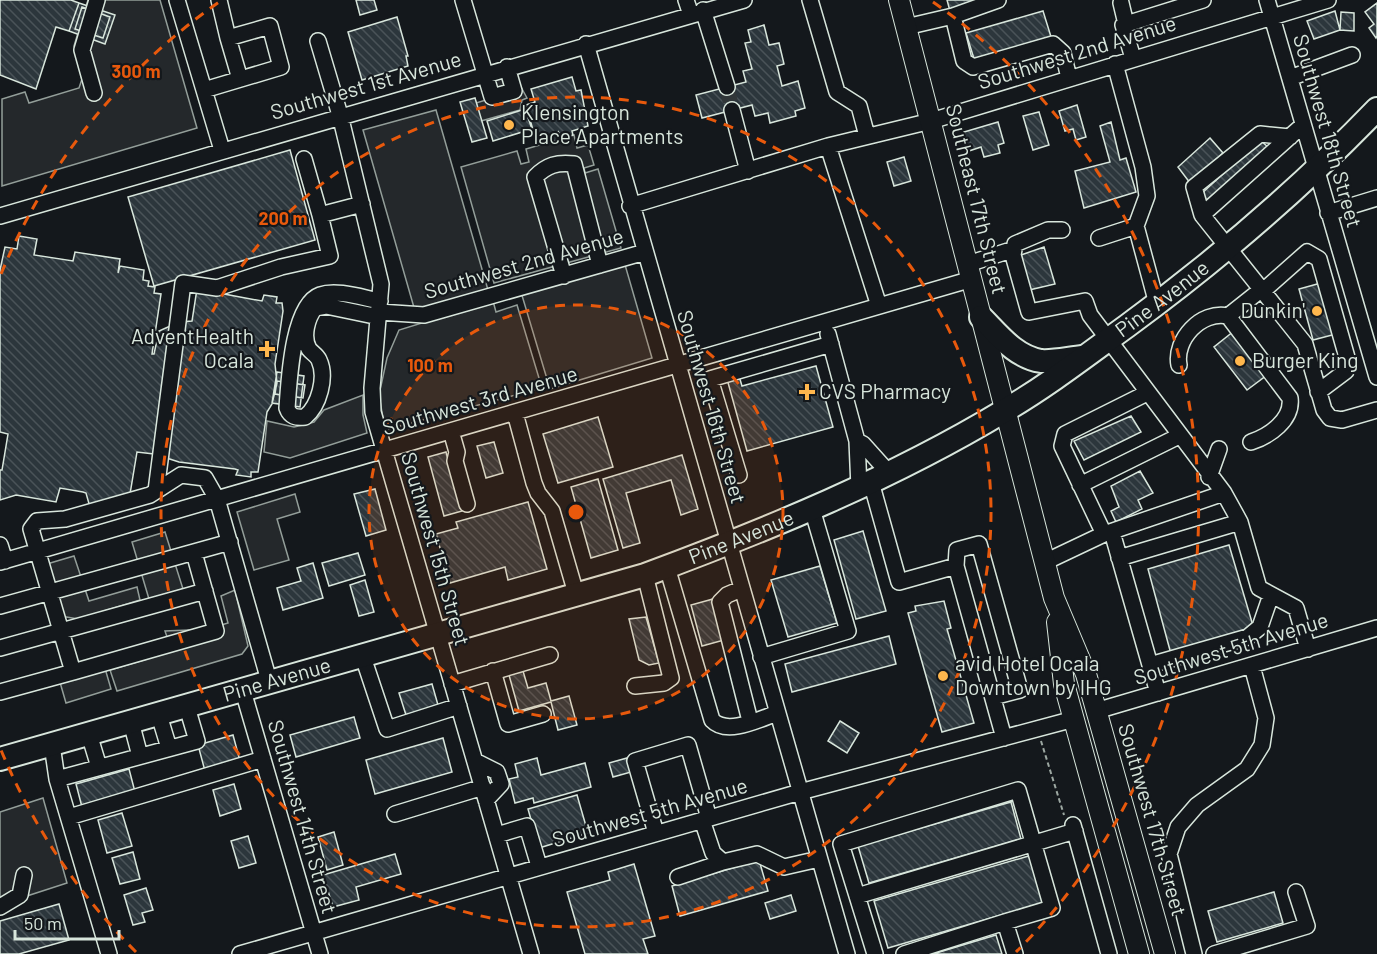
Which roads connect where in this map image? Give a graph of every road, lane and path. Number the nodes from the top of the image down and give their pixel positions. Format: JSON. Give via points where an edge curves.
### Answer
{"nodes":[{"id":1,"x":97,"y":0,"type":"edge"},
{"id":2,"x":177,"y":0,"type":"edge"},
{"id":3,"x":219,"y":0,"type":"edge"},
{"id":4,"x":463,"y":0,"type":"edge"},
{"id":5,"x":744,"y":0,"type":"edge"},
{"id":6,"x":810,"y":0,"type":"edge"},
{"id":7,"x":899,"y":0,"type":"edge"},
{"id":8,"x":998,"y":0,"type":"edge"},
{"id":9,"x":1203,"y":0,"type":"edge"},
{"id":10,"x":1328,"y":0,"type":"edge"},
{"id":11,"x":1121,"y":3,"type":"dead end"},
{"id":12,"x":693,"y":8,"type":"edge"},
{"id":13,"x":1269,"y":8,"type":"edge"},
{"id":14,"x":953,"y":16,"type":"junction"},
{"id":15,"x":1126,"y":24,"type":"junction"},
{"id":16,"x":906,"y":27,"type":"junction"},
{"id":17,"x":228,"y":38,"type":"junction"},
{"id":18,"x":318,"y":41,"type":"dead end"},
{"id":19,"x":586,"y":44,"type":"junction"},
{"id":20,"x":1352,"y":55,"type":"dead end"},
{"id":21,"x":1133,"y":58,"type":"junction"},
{"id":22,"x":1115,"y":64,"type":"junction"},
{"id":23,"x":507,"y":67,"type":"junction"},
{"id":24,"x":484,"y":74,"type":"junction"},
{"id":25,"x":1069,"y":78,"type":"junction"},
{"id":26,"x":1290,"y":78,"type":"junction"},
{"id":27,"x":240,"y":79,"type":"junction"},
{"id":28,"x":727,"y":87,"type":"tunnel mouth"},
{"id":29,"x":204,"y":90,"type":"junction"},
{"id":30,"x":94,"y":93,"type":"dead end"},
{"id":31,"x":1377,"y":109,"type":"edge"},
{"id":32,"x":732,"y":110,"type":"tunnel mouth"},
{"id":33,"x":340,"y":115,"type":"junction"},
{"id":34,"x":931,"y":121,"type":"junction"},
{"id":35,"x":1304,"y":125,"type":"junction"},
{"id":36,"x":867,"y":136,"type":"junction"},
{"id":37,"x":1290,"y":137,"type":"junction"},
{"id":38,"x":828,"y":146,"type":"junction"},
{"id":39,"x":222,"y":150,"type":"junction"},
{"id":40,"x":302,"y":165,"type":"dead end"},
{"id":41,"x":1317,"y":170,"type":"junction"},
{"id":42,"x":748,"y":171,"type":"junction"},
{"id":43,"x":1377,"y":198,"type":"edge"},
{"id":44,"x":362,"y":204,"type":"junction"},
{"id":45,"x":630,"y":206,"type":"junction"},
{"id":46,"x":1328,"y":213,"type":"junction"},
{"id":47,"x":1202,"y":215,"type":"junction"},
{"id":48,"x":0,"y":216,"type":"edge"},
{"id":49,"x":317,"y":219,"type":"junction"},
{"id":50,"x":1136,"y":226,"type":"junction"},
{"id":51,"x":1062,"y":230,"type":"dead end"},
{"id":52,"x":1099,"y":238,"type":"dead end"},
{"id":53,"x":1230,"y":247,"type":"junction"},
{"id":54,"x":1014,"y":249,"type":"junction"},
{"id":55,"x":645,"y":252,"type":"junction"},
{"id":56,"x":600,"y":265,"type":"junction"},
{"id":57,"x":970,"y":272,"type":"junction"},
{"id":58,"x":564,"y":276,"type":"junction"},
{"id":59,"x":1263,"y":290,"type":"junction"},
{"id":60,"x":1157,"y":304,"type":"junction"},
{"id":61,"x":879,"y":306,"type":"junction"},
{"id":62,"x":379,"y":310,"type":"junction"},
{"id":63,"x":1228,"y":316,"type":"junction"},
{"id":64,"x":981,"y":317,"type":"junction"},
{"id":65,"x":825,"y":322,"type":"junction"},
{"id":66,"x":1108,"y":340,"type":"junction"},
{"id":67,"x":831,"y":344,"type":"junction"},
{"id":68,"x":1084,"y":357,"type":"junction"},
{"id":69,"x":1179,"y":365,"type":"dead end"},
{"id":70,"x":677,"y":366,"type":"junction"},
{"id":71,"x":1377,"y":377,"type":"edge"},
{"id":72,"x":1318,"y":392,"type":"junction"},
{"id":73,"x":1147,"y":393,"type":"junction"},
{"id":74,"x":1377,"y":410,"type":"edge"},
{"id":75,"x":1005,"y":411,"type":"junction"},
{"id":76,"x":515,"y":413,"type":"junction"},
{"id":77,"x":451,"y":431,"type":"junction"},
{"id":78,"x":1179,"y":436,"type":"junction"},
{"id":79,"x":857,"y":441,"type":"junction"},
{"id":80,"x":1251,"y":441,"type":"dead end"},
{"id":81,"x":1219,"y":449,"type":"dead end"},
{"id":82,"x":384,"y":451,"type":"junction"},
{"id":83,"x":739,"y":475,"type":"dead end"},
{"id":84,"x":1209,"y":477,"type":"junction"},
{"id":85,"x":873,"y":481,"type":"junction"},
{"id":86,"x":1080,"y":485,"type":"junction"},
{"id":87,"x":156,"y":491,"type":"junction"},
{"id":88,"x":1224,"y":493,"type":"junction"},
{"id":89,"x":217,"y":499,"type":"junction"},
{"id":90,"x":467,"y":504,"type":"dead end"},
{"id":91,"x":812,"y":509,"type":"junction"},
{"id":92,"x":1240,"y":522,"type":"junction"},
{"id":93,"x":1108,"y":533,"type":"junction"},
{"id":94,"x":230,"y":542,"type":"junction"},
{"id":95,"x":0,"y":545,"type":"edge"},
{"id":96,"x":728,"y":545,"type":"junction"},
{"id":97,"x":39,"y":551,"type":"junction"},
{"id":98,"x":194,"y":552,"type":"junction"},
{"id":99,"x":1119,"y":558,"type":"junction"},
{"id":100,"x":2,"y":561,"type":"edge"},
{"id":101,"x":1045,"y":562,"type":"junction"},
{"id":102,"x":956,"y":566,"type":"junction"},
{"id":103,"x":667,"y":567,"type":"junction"},
{"id":104,"x":645,"y":575,"type":"junction"},
{"id":105,"x":741,"y":589,"type":"junction"},
{"id":106,"x":204,"y":591,"type":"junction"},
{"id":107,"x":50,"y":592,"type":"junction"},
{"id":108,"x":1271,"y":595,"type":"junction"},
{"id":109,"x":577,"y":597,"type":"junction"},
{"id":110,"x":1054,"y":598,"type":"junction"},
{"id":111,"x":0,"y":606,"type":"edge"},
{"id":112,"x":1377,"y":628,"type":"edge"},
{"id":113,"x":61,"y":630,"type":"junction"},
{"id":114,"x":438,"y":637,"type":"junction"},
{"id":115,"x":0,"y":648,"type":"edge"},
{"id":116,"x":1308,"y":649,"type":"junction"},
{"id":117,"x":550,"y":655,"type":"dead end"},
{"id":118,"x":363,"y":657,"type":"junction"},
{"id":119,"x":761,"y":657,"type":"junction"},
{"id":120,"x":1150,"y":665,"type":"junction"},
{"id":121,"x":1252,"y":666,"type":"junction"},
{"id":122,"x":73,"y":672,"type":"junction"},
{"id":123,"x":493,"y":672,"type":"junction"},
{"id":124,"x":270,"y":684,"type":"junction"},
{"id":125,"x":452,"y":684,"type":"junction"},
{"id":126,"x":635,"y":686,"type":"dead end"},
{"id":127,"x":1,"y":688,"type":"edge"},
{"id":128,"x":243,"y":691,"type":"junction"},
{"id":129,"x":1158,"y":693,"type":"junction"},
{"id":130,"x":993,"y":697,"type":"junction"},
{"id":131,"x":188,"y":706,"type":"junction"},
{"id":132,"x":459,"y":706,"type":"junction"},
{"id":133,"x":1096,"y":711,"type":"junction"},
{"id":134,"x":777,"y":713,"type":"junction"},
{"id":135,"x":543,"y":714,"type":"dead end"},
{"id":136,"x":159,"y":715,"type":"junction"},
{"id":137,"x":1074,"y":719,"type":"junction"},
{"id":138,"x":750,"y":721,"type":"junction"},
{"id":139,"x":131,"y":723,"type":"junction"},
{"id":140,"x":1037,"y":730,"type":"junction"},
{"id":141,"x":88,"y":734,"type":"junction"},
{"id":142,"x":1004,"y":738,"type":"junction"},
{"id":143,"x":52,"y":745,"type":"junction"},
{"id":144,"x":169,"y":748,"type":"junction"},
{"id":145,"x":140,"y":756,"type":"junction"},
{"id":146,"x":0,"y":759,"type":"edge"},
{"id":147,"x":263,"y":759,"type":"junction"},
{"id":148,"x":99,"y":768,"type":"junction"},
{"id":149,"x":57,"y":779,"type":"junction"},
{"id":150,"x":800,"y":792,"type":"junction"},
{"id":151,"x":485,"y":794,"type":"junction"},
{"id":152,"x":395,"y":814,"type":"dead end"},
{"id":153,"x":69,"y":817,"type":"junction"},
{"id":154,"x":705,"y":819,"type":"junction"},
{"id":155,"x":1074,"y":828,"type":"junction"},
{"id":156,"x":656,"y":833,"type":"junction"},
{"id":157,"x":497,"y":836,"type":"junction"},
{"id":158,"x":1034,"y":843,"type":"junction"},
{"id":159,"x":819,"y":859,"type":"junction"},
{"id":160,"x":723,"y":862,"type":"junction"},
{"id":161,"x":539,"y":866,"type":"junction"},
{"id":162,"x":509,"y":875,"type":"junction"},
{"id":163,"x":24,"y":876,"type":"dead end"},
{"id":164,"x":678,"y":877,"type":"dead end"},
{"id":165,"x":1296,"y":892,"type":"dead end"},
{"id":166,"x":857,"y":896,"type":"junction"},
{"id":167,"x":0,"y":907,"type":"edge"},
{"id":168,"x":1005,"y":922,"type":"junction"},
{"id":169,"x":314,"y":931,"type":"junction"},
{"id":170,"x":109,"y":954,"type":"edge"},
{"id":171,"x":240,"y":954,"type":"edge"},
{"id":172,"x":320,"y":954,"type":"edge"},
{"id":173,"x":531,"y":954,"type":"edge"},
{"id":174,"x":847,"y":954,"type":"edge"},
{"id":175,"x":875,"y":954,"type":"edge"},
{"id":176,"x":904,"y":954,"type":"edge"},
{"id":177,"x":1015,"y":954,"type":"edge"},
{"id":178,"x":1109,"y":954,"type":"edge"},
{"id":179,"x":1139,"y":954,"type":"edge"},
{"id":180,"x":1165,"y":954,"type":"edge"},
{"id":181,"x":1194,"y":954,"type":"edge"},
{"id":182,"x":1215,"y":954,"type":"edge"}],
"edges":[{"from":1,"to":30,"type":"street","via":[[82,50]]},
{"from":2,"to":29,"type":"street"},
{"from":3,"to":17,"type":"street"},
{"from":4,"to":24,"type":"street"},
{"from":5,"to":12,"type":"street","name":"Southwest 1st Avenue"},
{"from":6,"to":36,"type":"street","via":[[837,92],[859,106]]},
{"from":7,"to":16,"type":"main road","name":"Southeast 17th Street"},
{"from":8,"to":14,"type":"street"},
{"from":9,"to":15,"type":"street"},
{"from":10,"to":13,"type":"street","name":"Southwest 2nd Avenue"},
{"from":11,"to":15,"type":"street"},
{"from":12,"to":19,"type":"street","name":"Southwest 1st Avenue"},
{"from":12,"to":28,"type":"street"},
{"from":13,"to":21,"type":"street","name":"Southwest 2nd Avenue"},
{"from":13,"to":26,"type":"street","name":"Southwest 18th Street"},
{"from":14,"to":16,"type":"street"},
{"from":14,"to":25,"type":"street","via":[[968,66],[1053,44],[1063,53]]},
{"from":15,"to":21,"type":"street","via":[[1123,25]]},
{"from":16,"to":34,"type":"main road","name":"Southeast 17th Street"},
{"from":17,"to":27,"type":"street"},
{"from":17,"to":27,"type":"street","via":[[270,26],[281,67]]},
{"from":18,"to":33,"type":"street","name":"Southwest 15th Street"},
{"from":19,"to":23,"type":"street","name":"Southwest 1st Avenue"},
{"from":19,"to":45,"type":"street","name":"Southwest 16th Street"},
{"from":20,"to":26,"type":"street"},
{"from":21,"to":22,"type":"street","name":"Southwest 2nd Avenue"},
{"from":22,"to":25,"type":"street","name":"Southwest 2nd Avenue"},
{"from":22,"to":50,"type":"street","via":[[1147,196]]},
{"from":23,"to":24,"type":"street","name":"Southwest 1st Avenue"},
{"from":23,"to":24,"type":"street","via":[[514,91],[492,97]]},
{"from":24,"to":33,"type":"street","name":"Southwest 1st Avenue"},
{"from":25,"to":34,"type":"street","name":"Southwest 2nd Avenue"},
{"from":26,"to":35,"type":"street","name":"Southwest 18th Street"},
{"from":27,"to":29,"type":"street"},
{"from":29,"to":39,"type":"street"},
{"from":31,"to":41,"type":"highway","name":"Pine Avenue"},
{"from":32,"to":42,"type":"street"},
{"from":33,"to":39,"type":"street","name":"Southwest 1st Avenue"},
{"from":33,"to":44,"type":"street","name":"Southwest 15th Street"},
{"from":34,"to":36,"type":"street","name":"Southwest 2nd Avenue"},
{"from":34,"to":57,"type":"main road","name":"Southeast 17th Street"},
{"from":35,"to":37,"type":"street"},
{"from":35,"to":41,"type":"street","name":"Southwest 18th Street"},
{"from":36,"to":38,"type":"street","name":"Southwest 2nd Avenue"},
{"from":37,"to":47,"type":"street"},
{"from":37,"to":47,"type":"street","via":[[1260,134],[1194,188]]},
{"from":38,"to":42,"type":"street","name":"Southwest 2nd Avenue"},
{"from":38,"to":61,"type":"street"},
{"from":39,"to":48,"type":"street","name":"Southwest 1st Avenue"},
{"from":40,"to":49,"type":"street"},
{"from":41,"to":46,"type":"street","name":"Southwest 18th Street"},
{"from":41,"to":53,"type":"highway","name":"Pine Avenue"},
{"from":42,"to":45,"type":"street","name":"Southwest 2nd Avenue"},
{"from":43,"to":46,"type":"street"},
{"from":44,"to":49,"type":"street"},
{"from":44,"to":62,"type":"street","name":"Southwest 15th Street","via":[[381,284]]},
{"from":45,"to":55,"type":"street","name":"Southwest 16th Street"},
{"from":46,"to":71,"type":"street","name":"Southwest 18th Street"},
{"from":47,"to":53,"type":"street"},
{"from":49,"to":87,"type":"street","via":[[330,256],[217,288],[194,280],[183,283]]},
{"from":50,"to":52,"type":"street"},
{"from":50,"to":60,"type":"street"},
{"from":51,"to":54,"type":"street","name":"Southwest 3rd Avenue","via":[[1047,230],[1028,237]]},
{"from":53,"to":59,"type":"street"},
{"from":53,"to":60,"type":"highway","name":"Pine Avenue"},
{"from":54,"to":57,"type":"street","name":"Southwest 3rd Avenue"},
{"from":54,"to":66,"type":"street","via":[[1029,312],[1085,301]]},
{"from":55,"to":56,"type":"street","name":"Southwest 2nd Avenue"},
{"from":55,"to":70,"type":"street","name":"Southwest 16th Street"},
{"from":56,"to":58,"type":"street","name":"Southwest 2nd Avenue"},
{"from":56,"to":58,"type":"street","via":[[574,164],[559,162],[543,168],[535,177]]},
{"from":57,"to":61,"type":"street","name":"Southwest 3rd Avenue"},
{"from":57,"to":64,"type":"main road","name":"Southeast 17th Street"},
{"from":58,"to":62,"type":"street","name":"Southwest 2nd Avenue","via":[[424,315]]},
{"from":59,"to":63,"type":"street"},
{"from":59,"to":72,"type":"street","via":[[1305,344]]},
{"from":59,"to":72,"type":"street","via":[[1307,252],[1319,259],[1348,361],[1346,371]]},
{"from":60,"to":66,"type":"highway","name":"Pine Avenue"},
{"from":61,"to":65,"type":"street","name":"Southwest 3rd Avenue"},
{"from":62,"to":62,"type":"street","via":[[329,294],[311,302],[303,313],[291,359],[289,413],[296,418],[305,417],[319,397],[321,368],[307,338],[309,315],[315,308]]},
{"from":62,"to":82,"type":"street","name":"Southwest 15th Street","via":[[371,400]]},
{"from":63,"to":69,"type":"street","via":[[1210,317],[1183,338],[1177,353]]},
{"from":63,"to":80,"type":"street","via":[[1288,392],[1291,405],[1284,420]]},
{"from":64,"to":68,"type":"highway","via":[[1008,345],[1041,361]]},
{"from":64,"to":75,"type":"main road","name":"Southeast 17th Street"},
{"from":65,"to":67,"type":"street"},
{"from":65,"to":70,"type":"street","name":"Southwest 3rd Avenue"},
{"from":66,"to":68,"type":"highway","name":"Pine Avenue"},
{"from":66,"to":73,"type":"street"},
{"from":67,"to":79,"type":"street"},
{"from":67,"to":83,"type":"street","via":[[710,379]]},
{"from":68,"to":75,"type":"highway","name":"Pine Avenue"},
{"from":70,"to":76,"type":"street","name":"Southwest 3rd Avenue"},
{"from":70,"to":96,"type":"street","name":"Southwest 16th Street"},
{"from":72,"to":74,"type":"street","via":[[1323,410],[1330,418],[1342,420]]},
{"from":73,"to":78,"type":"street"},
{"from":73,"to":86,"type":"street","via":[[1065,434],[1062,446]]},
{"from":75,"to":85,"type":"highway","name":"Pine Avenue"},
{"from":75,"to":101,"type":"main road","name":"Southwest 17th Street"},
{"from":76,"to":77,"type":"street","name":"Southwest 3rd Avenue"},
{"from":76,"to":109,"type":"street","via":[[534,483],[552,511]]},
{"from":77,"to":82,"type":"street","name":"Southwest 3rd Avenue"},
{"from":77,"to":90,"type":"street"},
{"from":78,"to":84,"type":"street"},
{"from":78,"to":86,"type":"street"},
{"from":79,"to":85,"type":"street"},
{"from":79,"to":85,"type":"street","via":[[863,444]]},
{"from":81,"to":84,"type":"street"},
{"from":82,"to":89,"type":"street","name":"Southwest 3rd Avenue"},
{"from":82,"to":114,"type":"street","name":"Southwest 15th Street"},
{"from":84,"to":88,"type":"street"},
{"from":85,"to":91,"type":"highway","name":"Pine Avenue"},
{"from":85,"to":102,"type":"street","via":[[899,582]]},
{"from":86,"to":93,"type":"street"},
{"from":87,"to":89,"type":"street","via":[[181,475],[205,478]]},
{"from":87,"to":97,"type":"street","via":[[65,519],[37,521],[31,530]]},
{"from":88,"to":92,"type":"street"},
{"from":88,"to":93,"type":"street"},
{"from":89,"to":94,"type":"street"},
{"from":89,"to":97,"type":"street","name":"Southwest 3rd Avenue"},
{"from":91,"to":96,"type":"highway","name":"Pine Avenue"},
{"from":91,"to":119,"type":"street","via":[[848,631]]},
{"from":92,"to":99,"type":"street"},
{"from":92,"to":108,"type":"street","via":[[1259,588]]},
{"from":93,"to":99,"type":"street"},
{"from":93,"to":101,"type":"street"},
{"from":94,"to":98,"type":"street"},
{"from":94,"to":124,"type":"street"},
{"from":95,"to":100,"type":"street"},
{"from":96,"to":103,"type":"highway","name":"Pine Avenue"},
{"from":96,"to":105,"type":"street","name":"Southwest 16th Street"},
{"from":97,"to":100,"type":"street","name":"Southwest 3rd Avenue"},
{"from":97,"to":107,"type":"street"},
{"from":98,"to":106,"type":"street"},
{"from":98,"to":107,"type":"street"},
{"from":99,"to":120,"type":"street"},
{"from":101,"to":110,"type":"main road","name":"Southwest 17th Street"},
{"from":102,"to":130,"type":"street"},
{"from":102,"to":130,"type":"street","via":[[957,550],[979,544],[1020,690]]},
{"from":103,"to":104,"type":"highway","name":"Pine Avenue"},
{"from":103,"to":138,"type":"street","via":[[712,720],[723,727]]},
{"from":104,"to":109,"type":"highway","name":"Pine Avenue"},
{"from":104,"to":126,"type":"street","via":[[671,678],[664,683]]},
{"from":105,"to":119,"type":"street","name":"Southwest 16th Street"},
{"from":105,"to":138,"type":"street","via":[[720,602]]},
{"from":106,"to":113,"type":"street"},
{"from":106,"to":122,"type":"street","via":[[216,631]]},
{"from":107,"to":111,"type":"street"},
{"from":107,"to":113,"type":"street"},
{"from":108,"to":116,"type":"street","via":[[1296,608]]},
{"from":108,"to":120,"type":"street","via":[[1260,627],[1248,637]]},
{"from":109,"to":114,"type":"highway","name":"Pine Avenue"},
{"from":110,"to":133,"type":"main road","name":"Southwest 17th Street","via":[[1086,674]]},
{"from":110,"to":137,"type":"main road","name":"Southwest 17th Street","via":[[1064,684]]},
{"from":112,"to":116,"type":"street","name":"Southwest 5th Avenue"},
{"from":113,"to":115,"type":"street"},
{"from":113,"to":122,"type":"street"},
{"from":114,"to":118,"type":"highway","name":"Pine Avenue"},
{"from":114,"to":125,"type":"street","name":"Southwest 15th Street"},
{"from":116,"to":121,"type":"street","name":"Southwest 5th Avenue"},
{"from":117,"to":123,"type":"street"},
{"from":118,"to":124,"type":"highway","name":"Pine Avenue"},
{"from":118,"to":132,"type":"street","via":[[387,729]]},
{"from":119,"to":134,"type":"street","name":"Southwest 16th Street"},
{"from":120,"to":129,"type":"street"},
{"from":121,"to":129,"type":"street","name":"Southwest 5th Avenue"},
{"from":121,"to":181,"type":"street","via":[[1266,718],[1262,746],[1247,769],[1197,805],[1178,827],[1168,854]]},
{"from":122,"to":127,"type":"street"},
{"from":123,"to":125,"type":"street"},
{"from":123,"to":135,"type":"street","via":[[508,724]]},
{"from":124,"to":128,"type":"highway","name":"Pine Avenue"},
{"from":125,"to":132,"type":"street","name":"Southwest 15th Street"},
{"from":128,"to":131,"type":"highway","name":"Pine Avenue"},
{"from":128,"to":147,"type":"street","name":"Southwest 14th Street"},
{"from":129,"to":133,"type":"street","name":"Southwest 5th Avenue"},
{"from":130,"to":142,"type":"street"},
{"from":131,"to":136,"type":"highway","name":"Pine Avenue"},
{"from":131,"to":144,"type":"street","via":[[197,741]]},
{"from":132,"to":151,"type":"street","name":"Southwest 15th Street"},
{"from":133,"to":180,"type":"main road","name":"Southwest 17th Street"},
{"from":134,"to":138,"type":"street"},
{"from":134,"to":150,"type":"street","name":"Southwest 16th Street"},
{"from":136,"to":139,"type":"highway","name":"Pine Avenue"},
{"from":136,"to":144,"type":"street"},
{"from":137,"to":140,"type":"street","name":"Southwest 5th Avenue"},
{"from":137,"to":179,"type":"main road","name":"Southwest 17th Street"},
{"from":139,"to":141,"type":"highway","name":"Pine Avenue"},
{"from":139,"to":145,"type":"street"},
{"from":140,"to":142,"type":"street","name":"Southwest 5th Avenue"},
{"from":140,"to":155,"type":"path","via":[[1061,813]]},
{"from":141,"to":143,"type":"highway","name":"Pine Avenue"},
{"from":141,"to":148,"type":"street"},
{"from":142,"to":150,"type":"street","name":"Southwest 5th Avenue"},
{"from":143,"to":146,"type":"highway","name":"Pine Avenue"},
{"from":143,"to":149,"type":"street"},
{"from":144,"to":145,"type":"street"},
{"from":145,"to":148,"type":"street"},
{"from":147,"to":153,"type":"street"},
{"from":147,"to":169,"type":"street","name":"Southwest 14th Street"},
{"from":148,"to":149,"type":"street"},
{"from":149,"to":153,"type":"street"},
{"from":150,"to":154,"type":"street","name":"Southwest 5th Avenue"},
{"from":150,"to":159,"type":"street","name":"Southwest 16th Street"},
{"from":151,"to":152,"type":"street"},
{"from":151,"to":157,"type":"street","name":"Southwest 15th Street"},
{"from":153,"to":170,"type":"street"},
{"from":154,"to":156,"type":"street","name":"Southwest 5th Avenue"},
{"from":154,"to":156,"type":"street","via":[[688,745],[634,761]]},
{"from":154,"to":160,"type":"street","via":[[713,853]]},
{"from":155,"to":158,"type":"street"},
{"from":155,"to":178,"type":"street"},
{"from":156,"to":161,"type":"street","name":"Southwest 5th Avenue"},
{"from":157,"to":161,"type":"street","via":[[527,826]]},
{"from":157,"to":162,"type":"street","name":"Southwest 15th Street"},
{"from":158,"to":166,"type":"street"},
{"from":158,"to":166,"type":"street","via":[[1018,790],[841,844]]},
{"from":158,"to":168,"type":"street","via":[[1052,908]]},
{"from":159,"to":160,"type":"street","via":[[784,867],[757,854]]},
{"from":159,"to":174,"type":"street","name":"Southwest 16th Street"},
{"from":160,"to":164,"type":"street"},
{"from":161,"to":162,"type":"street","name":"Southwest 5th Avenue"},
{"from":162,"to":169,"type":"street","name":"Southwest 5th Avenue"},
{"from":162,"to":173,"type":"street","name":"Southwest 15th Street"},
{"from":163,"to":167,"type":"street","via":[[20,895]]},
{"from":165,"to":182,"type":"street","via":[[1306,926]]},
{"from":166,"to":175,"type":"street"},
{"from":168,"to":176,"type":"street"},
{"from":168,"to":177,"type":"street"},
{"from":169,"to":171,"type":"street","name":"Southwest 5th Avenue"},
{"from":169,"to":172,"type":"street","name":"Southwest 14th Street"}]}
